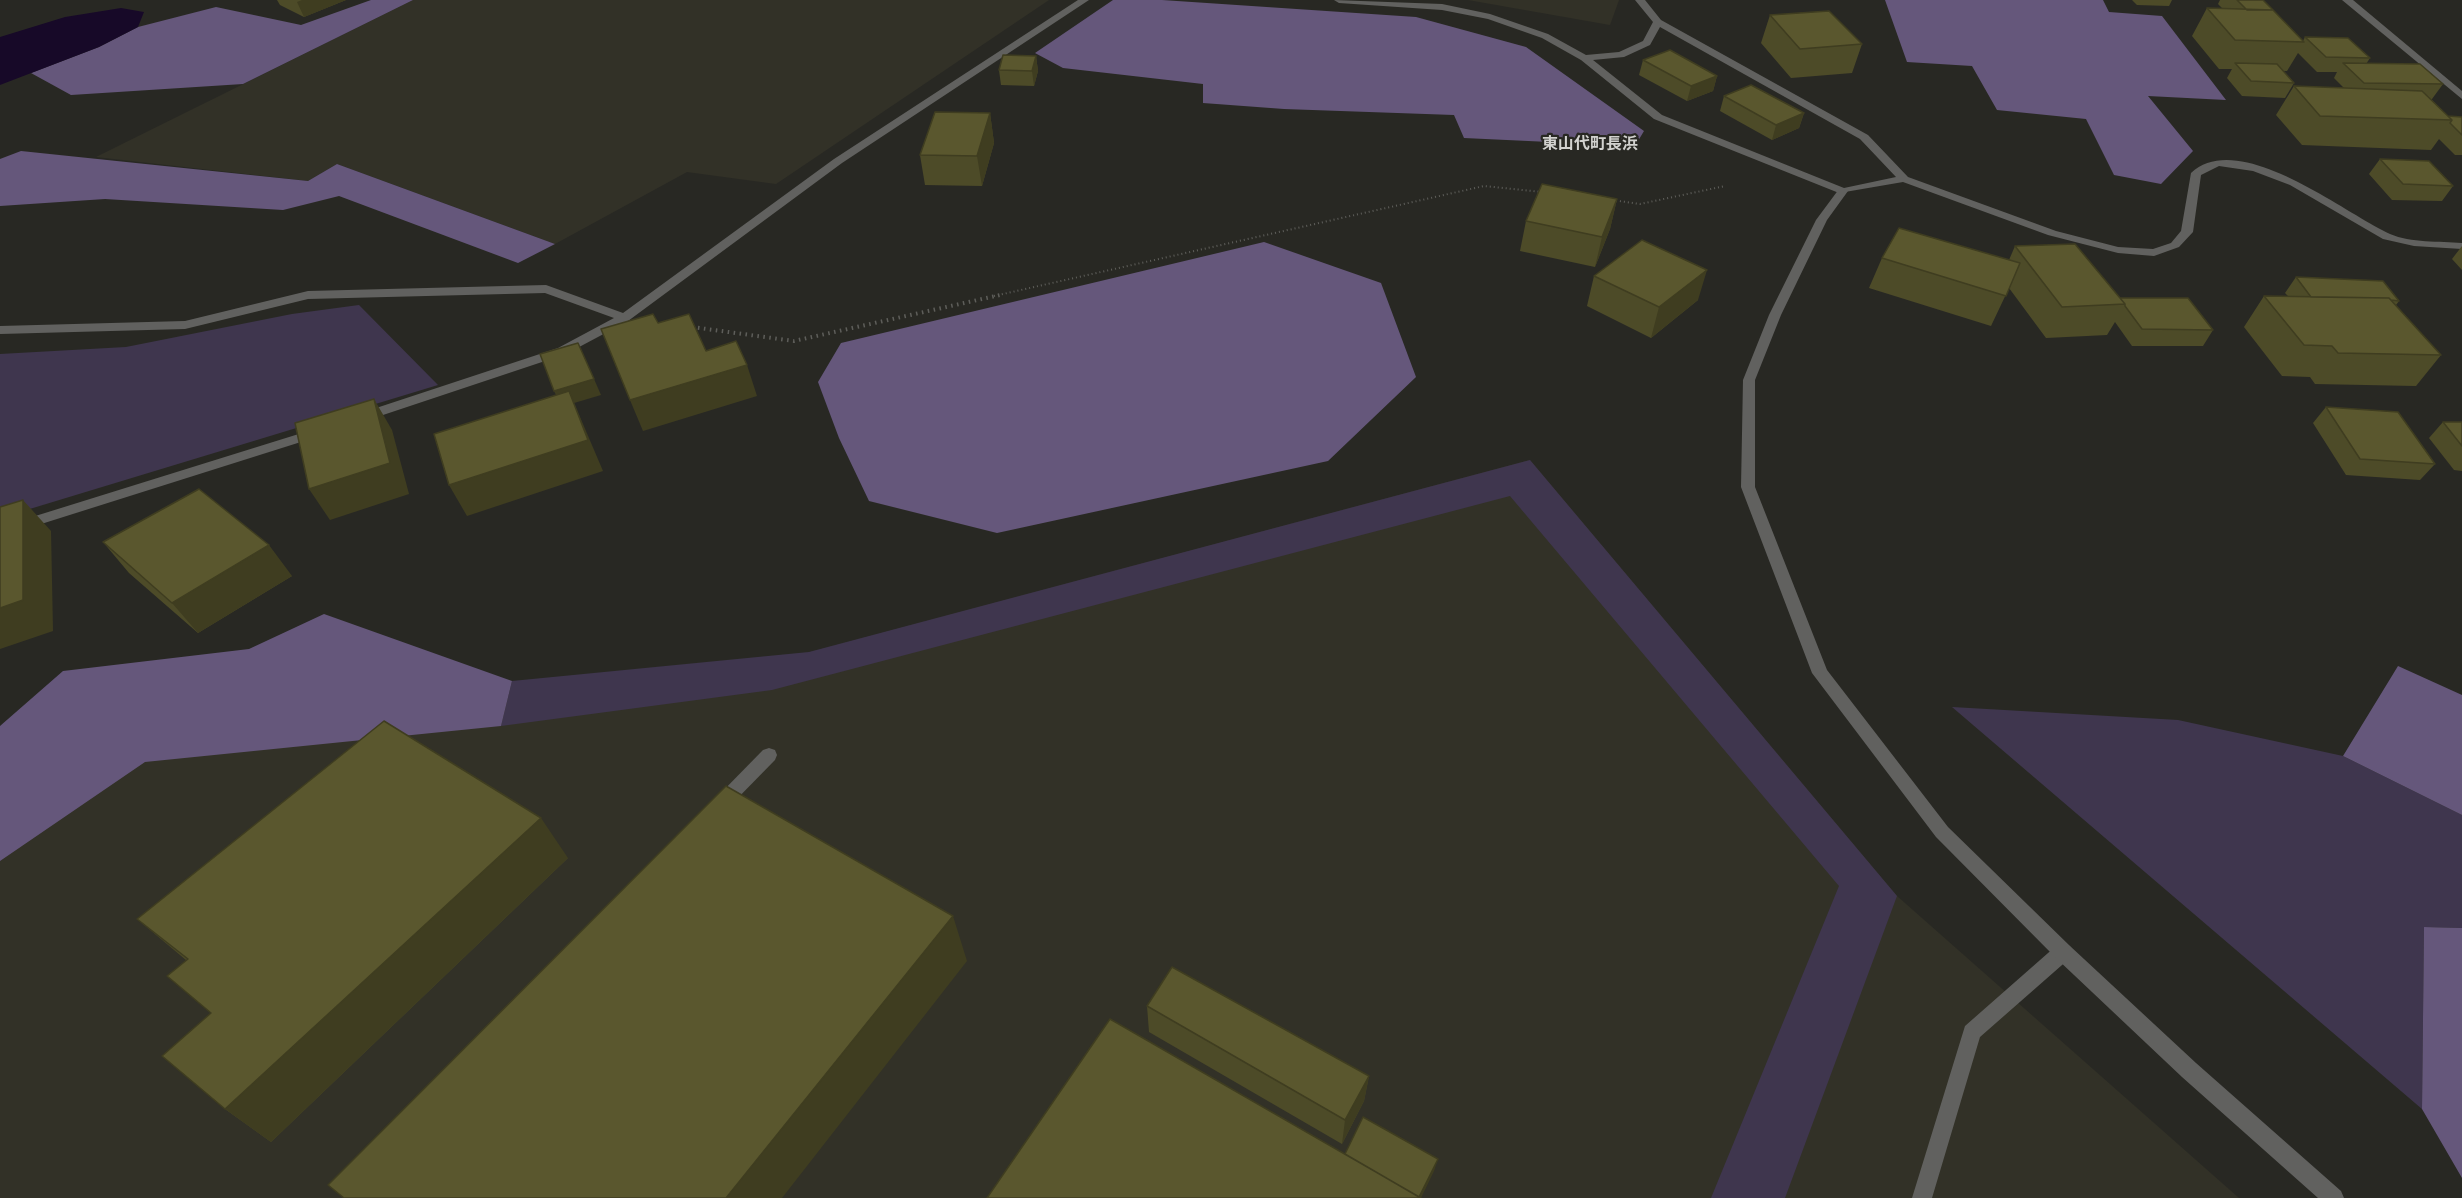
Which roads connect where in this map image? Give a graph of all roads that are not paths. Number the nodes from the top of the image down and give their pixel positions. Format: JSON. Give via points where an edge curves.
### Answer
{"nodes":[{"id":1,"x":1084,"y":0,"type":"edge"},
{"id":2,"x":1339,"y":0,"type":"edge"},
{"id":3,"x":1640,"y":0,"type":"edge"},
{"id":4,"x":2347,"y":0,"type":"edge"},
{"id":5,"x":1658,"y":22,"type":"junction"},
{"id":6,"x":1584,"y":58,"type":"junction"},
{"id":7,"x":2462,"y":96,"type":"edge"},
{"id":8,"x":1904,"y":179,"type":"junction"},
{"id":9,"x":1844,"y":191,"type":"junction"},
{"id":10,"x":2462,"y":246,"type":"edge"},
{"id":11,"x":624,"y":318,"type":"junction"},
{"id":12,"x":0,"y":330,"type":"edge"},
{"id":13,"x":351,"y":421,"type":"edge"},
{"id":14,"x":329,"y":428,"type":"edge"},
{"id":15,"x":0,"y":532,"type":"edge"},
{"id":16,"x":769,"y":755,"type":"dead end"},
{"id":17,"x":711,"y":814,"type":"edge"},
{"id":18,"x":2063,"y":952,"type":"junction"},
{"id":19,"x":1922,"y":1198,"type":"edge"},
{"id":20,"x":2334,"y":1198,"type":"edge"}],
"edges":[{"from":1,"to":11,"type":"street","via":[[838,161]]},
{"from":2,"to":6,"type":"street","via":[[1442,7],[1490,17],[1545,36]]},
{"from":3,"to":5,"type":"street"},
{"from":4,"to":7,"type":"street"},
{"from":5,"to":6,"type":"street","via":[[1647,43],[1621,55]]},
{"from":5,"to":8,"type":"street","via":[[1864,137]]},
{"from":6,"to":9,"type":"street","via":[[1658,117]]},
{"from":8,"to":9,"type":"street"},
{"from":8,"to":10,"type":"street","via":[[2052,233],[2118,250],[2154,253],[2175,245],[2187,231],[2196,173],[2218,163],[2255,168],[2294,183],[2387,237]]},
{"from":9,"to":18,"type":"street","via":[[1822,220],[1775,315],[1749,380],[1748,488],[1820,673],[1942,832]]},
{"from":11,"to":12,"type":"street","via":[[546,290],[308,296],[185,325]]},
{"from":11,"to":13,"type":"street","via":[[561,351]]},
{"from":14,"to":15,"type":"street"},
{"from":16,"to":17,"type":"street"},
{"from":18,"to":19,"type":"street","via":[[1972,1032]]},
{"from":18,"to":20,"type":"street"}]}
